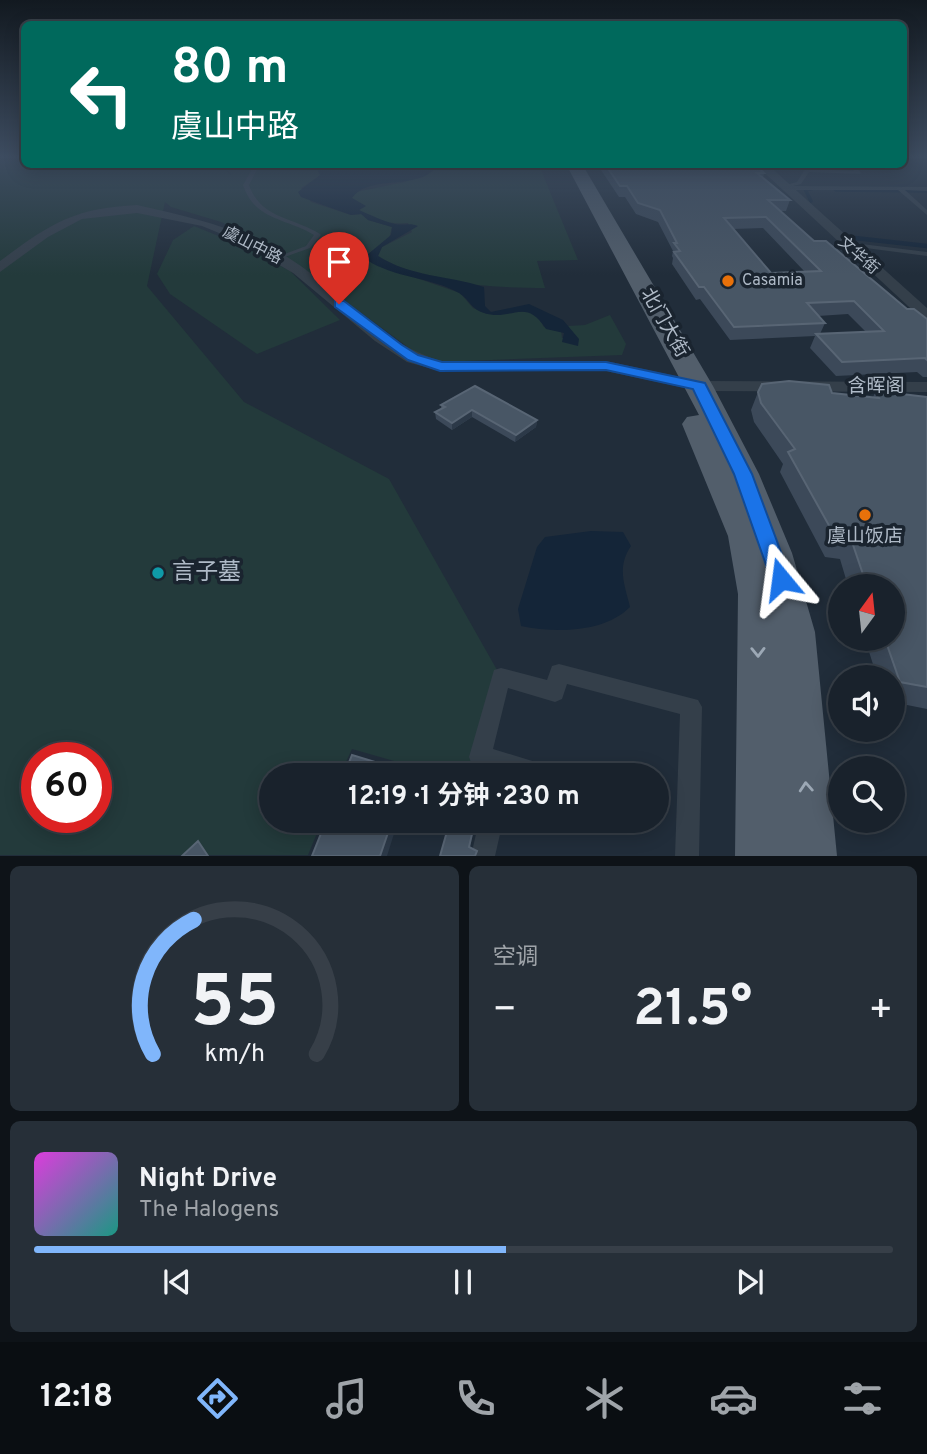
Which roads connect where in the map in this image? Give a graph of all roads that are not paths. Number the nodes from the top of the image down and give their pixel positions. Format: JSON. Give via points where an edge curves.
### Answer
{"nodes":[{"id":1,"x":250,"y":196,"type":"edge"},
{"id":2,"x":578,"y":196,"type":"edge"},
{"id":3,"x":591,"y":196,"type":"edge"},
{"id":4,"x":793,"y":196,"type":"edge"},
{"id":5,"x":907,"y":196,"type":"edge"},
{"id":6,"x":927,"y":213,"type":"edge"},
{"id":7,"x":844,"y":244,"type":"junction"},
{"id":8,"x":927,"y":254,"type":"edge"},
{"id":9,"x":277,"y":258,"type":"junction"},
{"id":10,"x":0,"y":268,"type":"edge"},
{"id":11,"x":927,"y":316,"type":"edge"},
{"id":12,"x":689,"y":384,"type":"junction"},
{"id":13,"x":927,"y":387,"type":"edge"},
{"id":14,"x":502,"y":763,"type":"edge"},
{"id":15,"x":488,"y":833,"type":"edge"},
{"id":16,"x":483,"y":856,"type":"edge"},
{"id":17,"x":687,"y":856,"type":"edge"},
{"id":18,"x":761,"y":856,"type":"edge"},
{"id":19,"x":811,"y":856,"type":"edge"}],
"edges":[{"from":1,"to":9,"type":"lane","via":[[274,217],[318,235],[308,247]]},
{"from":2,"to":12,"type":"main road","name":"北门大街"},
{"from":3,"to":12,"type":"main road","name":"北门大街"},
{"from":4,"to":7,"type":"street","name":"文华街"},
{"from":5,"to":6,"type":"lane"},
{"from":7,"to":8,"type":"lane"},
{"from":7,"to":11,"type":"street","name":"文华街"},
{"from":9,"to":10,"type":"street","name":"虞山中路","via":[[205,223],[124,208],[90,212],[66,222]]},
{"from":9,"to":12,"type":"street","name":"虞山中路","via":[[413,358],[440,366],[606,366]]},
{"from":12,"to":13,"type":"street","name":"含晖阁"},
{"from":12,"to":18,"type":"main road","name":"北门大街","one_way":true,"via":[[746,536],[757,594]]},
{"from":19,"to":12,"type":"main road","name":"北门大街","one_way":true,"via":[[795,632],[774,553],[743,474]]},
{"from":14,"to":17,"type":"street","via":[[481,757],[501,677],[555,692],[559,673],[691,706]]},
{"from":15,"to":16,"type":"street"}]}
